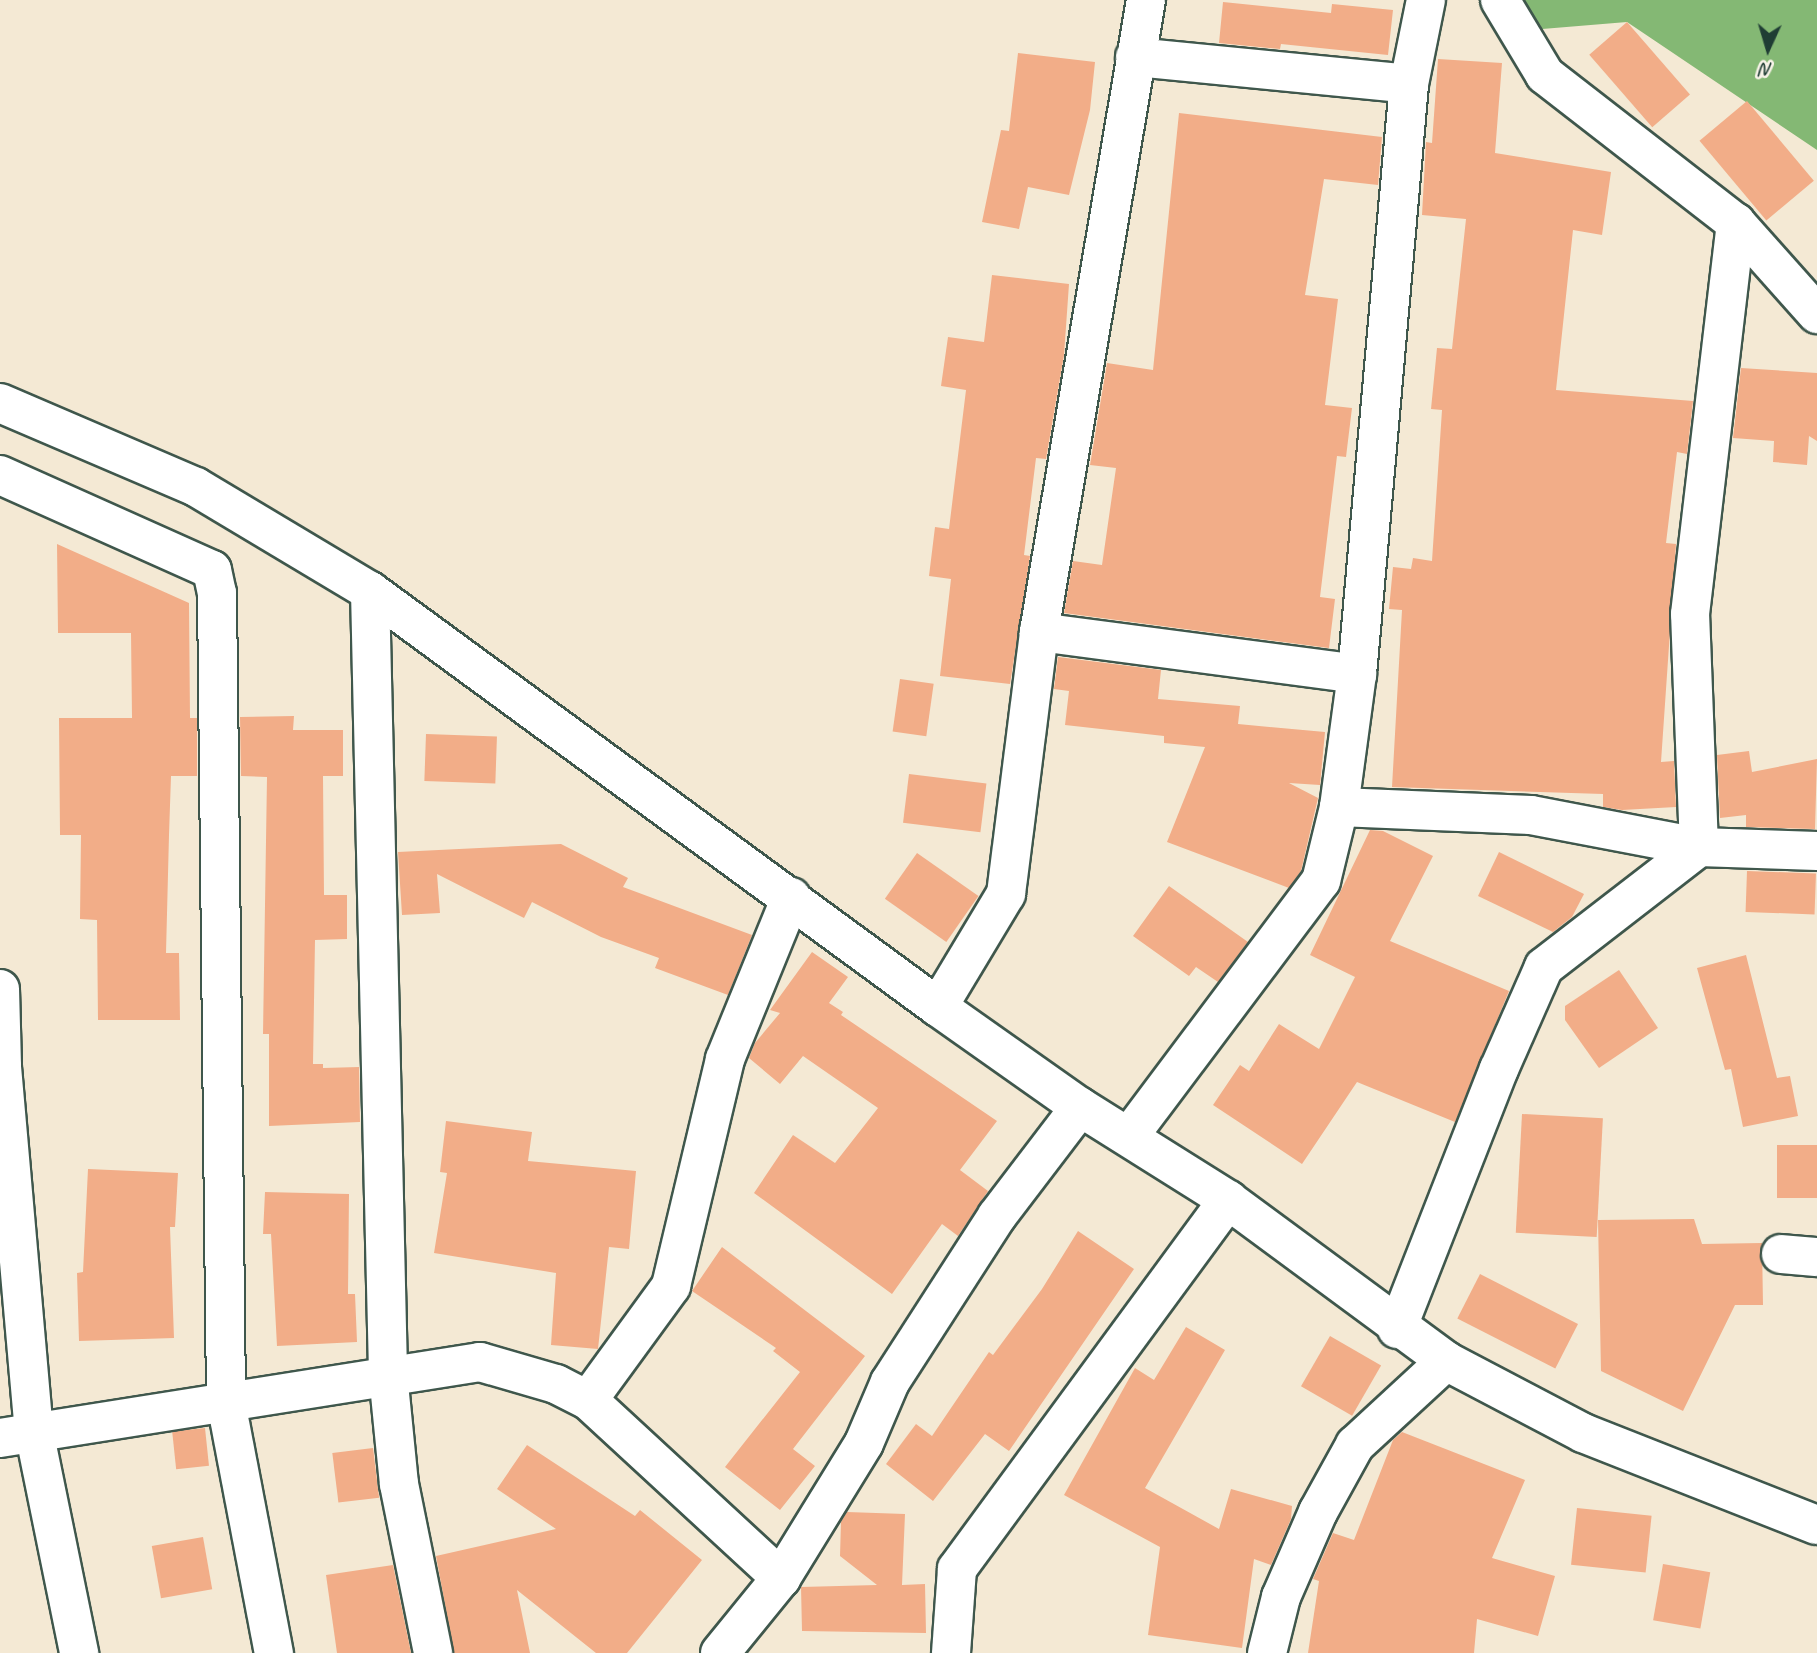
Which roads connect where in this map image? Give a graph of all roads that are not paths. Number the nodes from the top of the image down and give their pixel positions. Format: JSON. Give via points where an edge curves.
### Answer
{"nodes":[{"id":1,"x":1146,"y":0,"type":"edge"},
{"id":2,"x":1426,"y":0,"type":"edge"},
{"id":3,"x":1500,"y":0,"type":"edge"},
{"id":4,"x":1135,"y":57,"type":"junction"},
{"id":5,"x":1409,"y":84,"type":"junction"},
{"id":6,"x":1736,"y":223,"type":"junction"},
{"id":7,"x":1817,"y":314,"type":"edge"},
{"id":8,"x":0,"y":404,"type":"edge"},
{"id":9,"x":0,"y":475,"type":"edge"},
{"id":10,"x":370,"y":591,"type":"junction"},
{"id":11,"x":1039,"y":632,"type":"junction"},
{"id":12,"x":1357,"y":674,"type":"junction"},
{"id":13,"x":1339,"y":807,"type":"junction"},
{"id":14,"x":1699,"y":847,"type":"junction"},
{"id":15,"x":1817,"y":851,"type":"edge"},
{"id":16,"x":791,"y":897,"type":"junction"},
{"id":17,"x":0,"y":989,"type":"edge"},
{"id":18,"x":938,"y":1007,"type":"junction"},
{"id":19,"x":1080,"y":1107,"type":"junction"},
{"id":20,"x":1130,"y":1135,"type":"junction"},
{"id":21,"x":1228,"y":1200,"type":"junction"},
{"id":22,"x":1397,"y":1329,"type":"junction"},
{"id":23,"x":1446,"y":1361,"type":"junction"},
{"id":24,"x":388,"y":1374,"type":"junction"},
{"id":25,"x":588,"y":1400,"type":"junction"},
{"id":26,"x":226,"y":1402,"type":"junction"},
{"id":27,"x":17,"y":1435,"type":"edge"},
{"id":28,"x":1817,"y":1525,"type":"edge"},
{"id":29,"x":781,"y":1578,"type":"junction"},
{"id":30,"x":79,"y":1653,"type":"edge"},
{"id":31,"x":274,"y":1653,"type":"edge"},
{"id":32,"x":433,"y":1653,"type":"edge"},
{"id":33,"x":720,"y":1653,"type":"edge"},
{"id":34,"x":951,"y":1653,"type":"edge"},
{"id":35,"x":1267,"y":1653,"type":"edge"}],
"edges":[{"from":1,"to":4,"type":"street"},
{"from":2,"to":5,"type":"street"},
{"from":3,"to":6,"type":"street","via":[[1545,75]]},
{"from":4,"to":5,"type":"street"},
{"from":4,"to":11,"type":"street"},
{"from":5,"to":12,"type":"street"},
{"from":6,"to":7,"type":"street"},
{"from":6,"to":14,"type":"street","via":[[1690,614]]},
{"from":8,"to":10,"type":"street","via":[[196,486]]},
{"from":9,"to":26,"type":"street","via":[[212,570],[217,593]]},
{"from":10,"to":16,"type":"street"},
{"from":10,"to":24,"type":"street"},
{"from":11,"to":12,"type":"street"},
{"from":11,"to":18,"type":"street","via":[[1006,894]]},
{"from":12,"to":13,"type":"street"},
{"from":13,"to":14,"type":"street","via":[[1531,815]]},
{"from":13,"to":20,"type":"street","via":[[1321,881]]},
{"from":14,"to":15,"type":"street"},
{"from":14,"to":22,"type":"street","via":[[1544,967]]},
{"from":16,"to":18,"type":"street"},
{"from":16,"to":25,"type":"street","via":[[725,1059],[671,1286]]},
{"from":17,"to":27,"type":"street"},
{"from":18,"to":19,"type":"street"},
{"from":19,"to":20,"type":"street"},
{"from":19,"to":29,"type":"street","via":[[997,1216],[897,1371],[864,1443]]},
{"from":20,"to":21,"type":"street"},
{"from":21,"to":22,"type":"street"},
{"from":21,"to":34,"type":"street","via":[[957,1569]]},
{"from":22,"to":23,"type":"street"},
{"from":23,"to":28,"type":"street","via":[[1583,1433]]},
{"from":23,"to":35,"type":"street","via":[[1355,1445],[1318,1512],[1281,1597]]},
{"from":24,"to":25,"type":"street","via":[[480,1362],[556,1384]]},
{"from":24,"to":26,"type":"street"},
{"from":24,"to":32,"type":"street","via":[[399,1484]]},
{"from":25,"to":29,"type":"street"},
{"from":26,"to":27,"type":"street"},
{"from":26,"to":31,"type":"street"},
{"from":27,"to":30,"type":"street"},
{"from":29,"to":33,"type":"street"}]}
